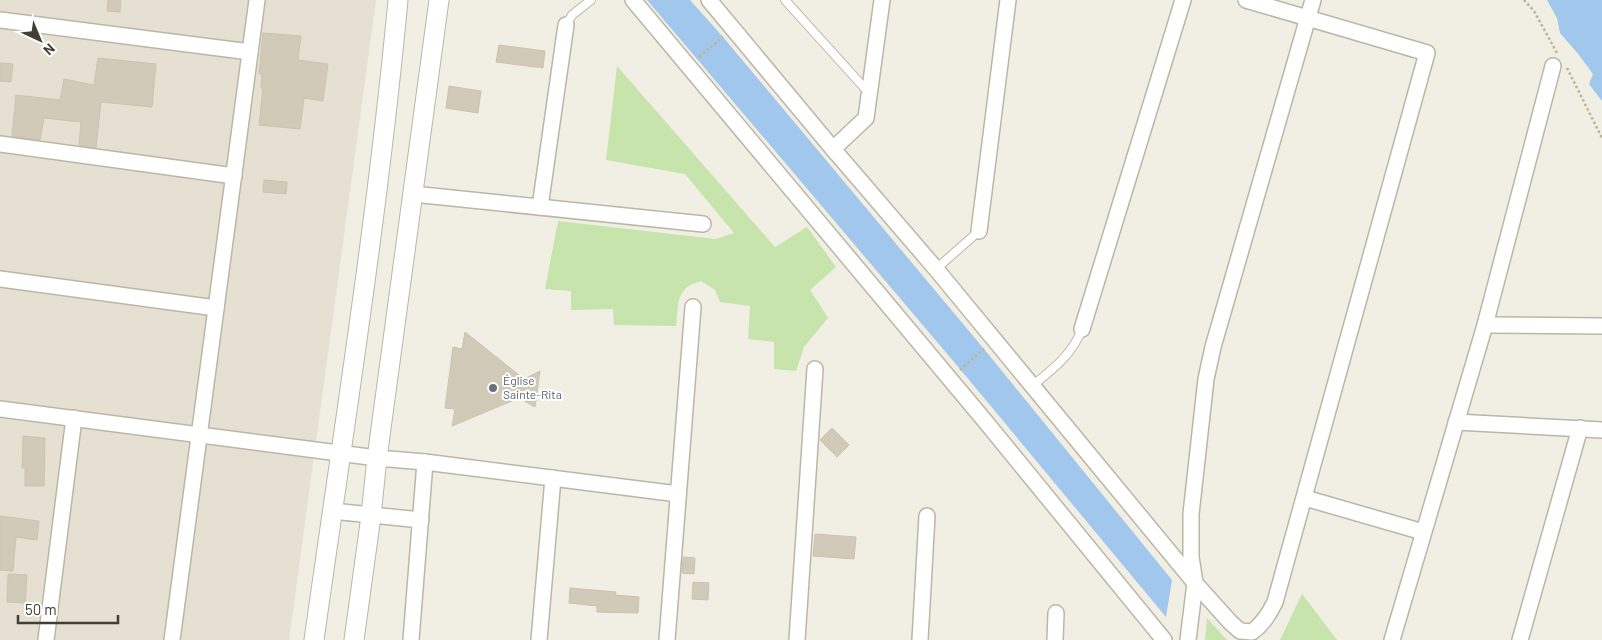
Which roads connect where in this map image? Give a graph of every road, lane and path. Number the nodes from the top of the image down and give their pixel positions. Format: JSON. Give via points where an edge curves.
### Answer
{"nodes":[{"id":1,"x":257,"y":0,"type":"edge"},
{"id":2,"x":398,"y":0,"type":"edge"},
{"id":3,"x":439,"y":0,"type":"edge"},
{"id":4,"x":591,"y":0,"type":"edge"},
{"id":5,"x":633,"y":0,"type":"edge"},
{"id":6,"x":709,"y":0,"type":"edge"},
{"id":7,"x":786,"y":0,"type":"edge"},
{"id":8,"x":882,"y":0,"type":"edge"},
{"id":9,"x":1008,"y":0,"type":"edge"},
{"id":10,"x":1183,"y":0,"type":"edge"},
{"id":11,"x":1246,"y":0,"type":"edge"},
{"id":12,"x":1313,"y":0,"type":"edge"},
{"id":13,"x":1308,"y":18,"type":"junction"},
{"id":14,"x":0,"y":20,"type":"edge"},
{"id":15,"x":566,"y":25,"type":"joint"},
{"id":16,"x":723,"y":38,"type":"dead end"},
{"id":17,"x":250,"y":52,"type":"junction"},
{"id":18,"x":697,"y":59,"type":"dead end"},
{"id":19,"x":1553,"y":66,"type":"dead end"},
{"id":20,"x":870,"y":94,"type":"junction"},
{"id":21,"x":0,"y":144,"type":"edge"},
{"id":22,"x":833,"y":150,"type":"junction"},
{"id":23,"x":234,"y":176,"type":"junction"},
{"id":24,"x":414,"y":194,"type":"junction"},
{"id":25,"x":540,"y":207,"type":"junction"},
{"id":26,"x":703,"y":224,"type":"dead end"},
{"id":27,"x":979,"y":231,"type":"joint"},
{"id":28,"x":936,"y":269,"type":"junction"},
{"id":29,"x":0,"y":279,"type":"edge"},
{"id":30,"x":693,"y":307,"type":"dead end"},
{"id":31,"x":216,"y":308,"type":"junction"},
{"id":32,"x":1485,"y":325,"type":"junction"},
{"id":33,"x":1602,"y":326,"type":"edge"},
{"id":34,"x":1082,"y":329,"type":"joint"},
{"id":35,"x":984,"y":349,"type":"dead end"},
{"id":36,"x":815,"y":369,"type":"dead end"},
{"id":37,"x":960,"y":370,"type":"dead end"},
{"id":38,"x":1032,"y":386,"type":"junction"},
{"id":39,"x":0,"y":408,"type":"edge"},
{"id":40,"x":74,"y":418,"type":"junction"},
{"id":41,"x":1456,"y":422,"type":"junction"},
{"id":42,"x":1580,"y":428,"type":"junction"},
{"id":43,"x":1602,"y":430,"type":"edge"},
{"id":44,"x":199,"y":434,"type":"junction"},
{"id":45,"x":340,"y":452,"type":"junction"},
{"id":46,"x":377,"y":458,"type":"junction"},
{"id":47,"x":425,"y":462,"type":"junction"},
{"id":48,"x":553,"y":478,"type":"junction"},
{"id":49,"x":678,"y":494,"type":"junction"},
{"id":50,"x":1305,"y":498,"type":"junction"},
{"id":51,"x":332,"y":511,"type":"junction"},
{"id":52,"x":371,"y":516,"type":"junction"},
{"id":53,"x":926,"y":516,"type":"dead end"},
{"id":54,"x":421,"y":520,"type":"junction"},
{"id":55,"x":1423,"y":532,"type":"junction"},
{"id":56,"x":1195,"y":583,"type":"junction"},
{"id":57,"x":1056,"y":613,"type":"dead end"},
{"id":58,"x":46,"y":640,"type":"edge"},
{"id":59,"x":172,"y":640,"type":"edge"},
{"id":60,"x":314,"y":640,"type":"edge"},
{"id":61,"x":354,"y":640,"type":"edge"},
{"id":62,"x":411,"y":640,"type":"edge"},
{"id":63,"x":539,"y":640,"type":"edge"},
{"id":64,"x":667,"y":640,"type":"edge"},
{"id":65,"x":797,"y":640,"type":"edge"},
{"id":66,"x":920,"y":640,"type":"edge"},
{"id":67,"x":1055,"y":640,"type":"edge"},
{"id":68,"x":1164,"y":640,"type":"edge"},
{"id":69,"x":1188,"y":640,"type":"edge"},
{"id":70,"x":1392,"y":640,"type":"edge"},
{"id":71,"x":1520,"y":640,"type":"edge"}],
"edges":[{"from":1,"to":17,"type":"street"},
{"from":2,"to":45,"type":"street","via":[[382,153]]},
{"from":3,"to":24,"type":"street"},
{"from":4,"to":15,"type":"lane","via":[[572,15]]},
{"from":5,"to":68,"type":"street"},
{"from":6,"to":22,"type":"street"},
{"from":7,"to":20,"type":"lane"},
{"from":8,"to":20,"type":"street"},
{"from":9,"to":27,"type":"street"},
{"from":10,"to":34,"type":"street"},
{"from":11,"to":13,"type":"street"},
{"from":12,"to":13,"type":"street"},
{"from":13,"to":50,"type":"street","via":[[1427,53]]},
{"from":13,"to":56,"type":"street","via":[[1206,378],[1191,514]]},
{"from":14,"to":17,"type":"street"},
{"from":15,"to":25,"type":"street"},
{"from":16,"to":18,"type":"path"},
{"from":17,"to":23,"type":"street"},
{"from":19,"to":32,"type":"street"},
{"from":20,"to":22,"type":"street","via":[[866,118]]},
{"from":21,"to":23,"type":"street"},
{"from":22,"to":28,"type":"street"},
{"from":23,"to":31,"type":"street"},
{"from":24,"to":25,"type":"street"},
{"from":24,"to":46,"type":"street"},
{"from":25,"to":26,"type":"street"},
{"from":27,"to":28,"type":"lane"},
{"from":28,"to":38,"type":"street"},
{"from":29,"to":31,"type":"street"},
{"from":30,"to":49,"type":"street"},
{"from":31,"to":44,"type":"street"},
{"from":32,"to":33,"type":"street"},
{"from":32,"to":41,"type":"street"},
{"from":34,"to":38,"type":"lane","via":[[1061,363]]},
{"from":35,"to":37,"type":"path"},
{"from":36,"to":65,"type":"street"},
{"from":38,"to":56,"type":"street"},
{"from":39,"to":40,"type":"street"},
{"from":40,"to":44,"type":"street"},
{"from":40,"to":58,"type":"street"},
{"from":41,"to":42,"type":"street"},
{"from":41,"to":55,"type":"street"},
{"from":42,"to":43,"type":"street"},
{"from":42,"to":71,"type":"street"},
{"from":44,"to":45,"type":"street"},
{"from":44,"to":59,"type":"street"},
{"from":45,"to":46,"type":"street"},
{"from":45,"to":51,"type":"street"},
{"from":46,"to":47,"type":"street"},
{"from":46,"to":52,"type":"street"},
{"from":47,"to":48,"type":"street"},
{"from":47,"to":54,"type":"street"},
{"from":48,"to":49,"type":"street"},
{"from":48,"to":63,"type":"street"},
{"from":49,"to":64,"type":"street"},
{"from":50,"to":55,"type":"street"},
{"from":50,"to":56,"type":"street","via":[[1275,602],[1260,626],[1252,632],[1240,631]]},
{"from":51,"to":52,"type":"street"},
{"from":51,"to":60,"type":"street"},
{"from":52,"to":54,"type":"street"},
{"from":52,"to":61,"type":"street"},
{"from":53,"to":66,"type":"street"},
{"from":54,"to":62,"type":"street"},
{"from":55,"to":70,"type":"street"},
{"from":56,"to":69,"type":"street"},
{"from":57,"to":67,"type":"street"}]}
